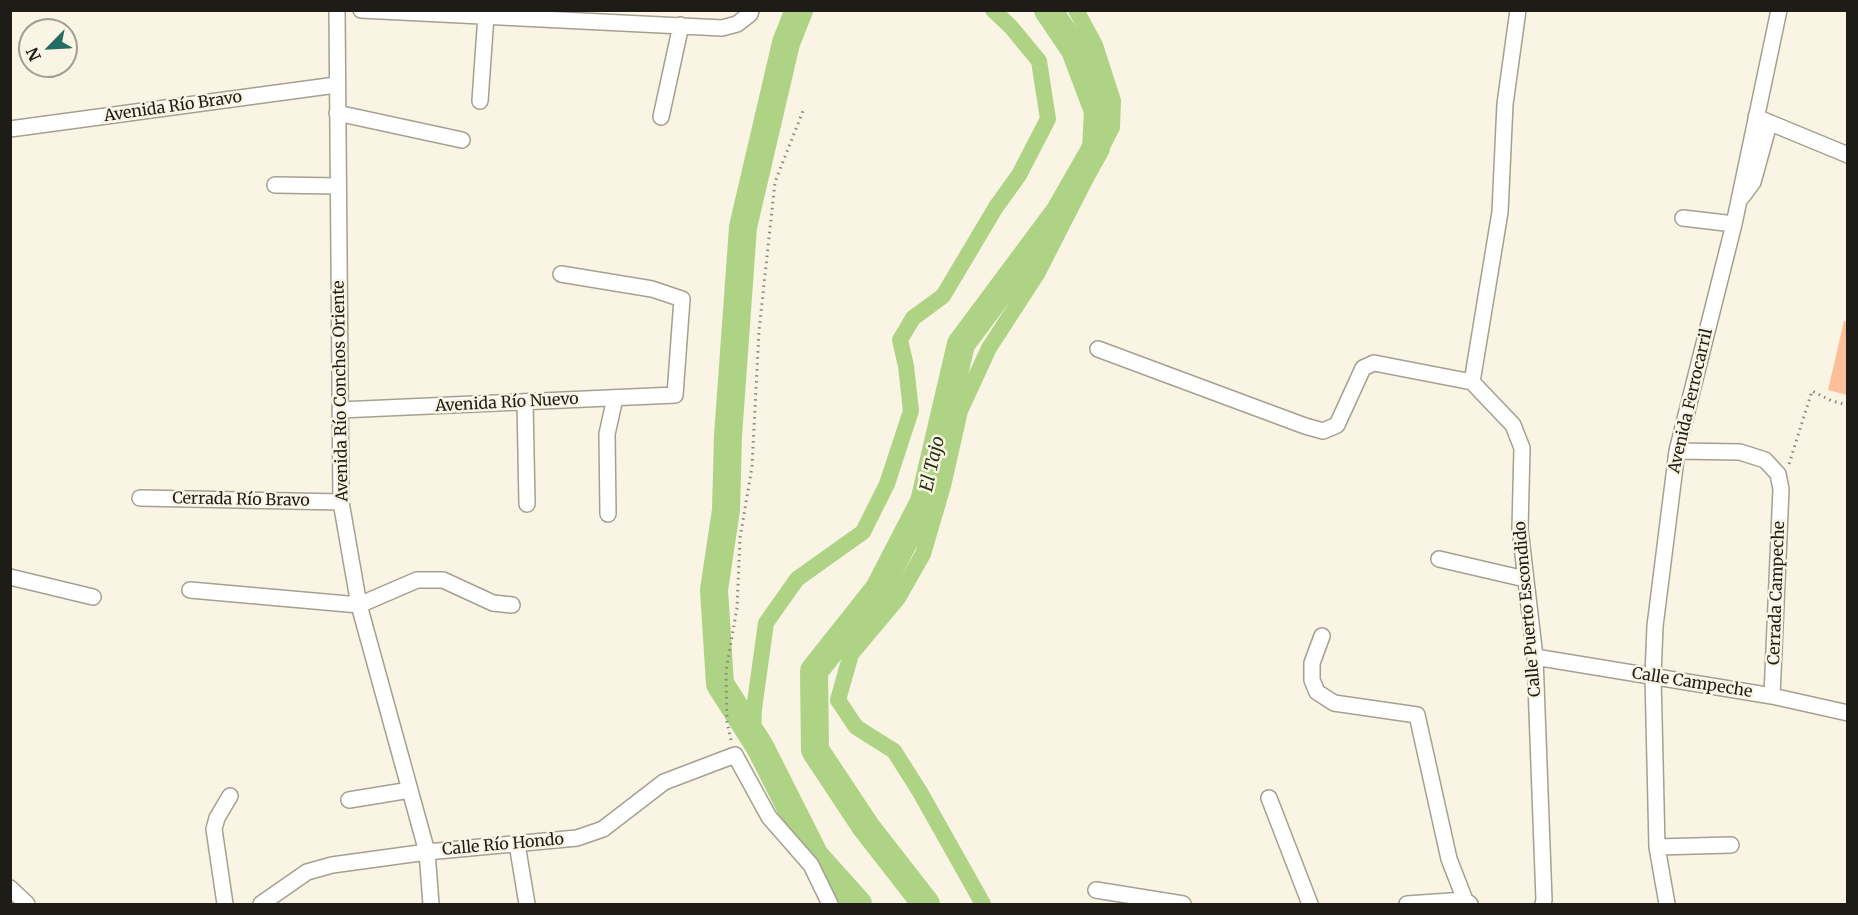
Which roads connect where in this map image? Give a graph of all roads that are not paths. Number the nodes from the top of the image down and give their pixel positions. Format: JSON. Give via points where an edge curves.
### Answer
{"nodes":[{"id":1,"x":337,"y":10,"type":"edge"},
{"id":2,"x":361,"y":10,"type":"edge"},
{"id":3,"x":751,"y":10,"type":"edge"},
{"id":4,"x":1518,"y":10,"type":"edge"},
{"id":5,"x":1779,"y":10,"type":"edge"},
{"id":6,"x":431,"y":12,"type":"edge"},
{"id":7,"x":528,"y":14,"type":"edge"},
{"id":8,"x":486,"y":15,"type":"junction"},
{"id":9,"x":681,"y":25,"type":"junction"},
{"id":10,"x":336,"y":85,"type":"junction"},
{"id":11,"x":480,"y":101,"type":"dead end"},
{"id":12,"x":337,"y":113,"type":"junction"},
{"id":13,"x":661,"y":117,"type":"dead end"},
{"id":14,"x":1763,"y":121,"type":"junction"},
{"id":15,"x":10,"y":129,"type":"edge"},
{"id":16,"x":462,"y":140,"type":"dead end"},
{"id":17,"x":1848,"y":155,"type":"edge"},
{"id":18,"x":275,"y":185,"type":"dead end"},
{"id":19,"x":338,"y":186,"type":"junction"},
{"id":20,"x":1683,"y":218,"type":"dead end"},
{"id":21,"x":1734,"y":224,"type":"junction"},
{"id":22,"x":561,"y":274,"type":"dead end"},
{"id":23,"x":1098,"y":349,"type":"dead end"},
{"id":24,"x":1472,"y":382,"type":"junction"},
{"id":25,"x":615,"y":398,"type":"junction"},
{"id":26,"x":525,"y":402,"type":"junction"},
{"id":27,"x":340,"y":410,"type":"junction"},
{"id":28,"x":1677,"y":451,"type":"junction"},
{"id":29,"x":140,"y":498,"type":"dead end"},
{"id":30,"x":341,"y":502,"type":"junction"},
{"id":31,"x":527,"y":504,"type":"dead end"},
{"id":32,"x":608,"y":514,"type":"dead end"},
{"id":33,"x":1439,"y":559,"type":"dead end"},
{"id":34,"x":10,"y":577,"type":"edge"},
{"id":35,"x":1525,"y":579,"type":"junction"},
{"id":36,"x":190,"y":590,"type":"dead end"},
{"id":37,"x":93,"y":597,"type":"dead end"},
{"id":38,"x":359,"y":604,"type":"junction"},
{"id":39,"x":512,"y":605,"type":"dead end"},
{"id":40,"x":1322,"y":636,"type":"dead end"},
{"id":41,"x":1535,"y":657,"type":"junction"},
{"id":42,"x":1653,"y":676,"type":"junction"},
{"id":43,"x":1772,"y":696,"type":"junction"},
{"id":44,"x":1848,"y":713,"type":"edge"},
{"id":45,"x":410,"y":790,"type":"junction"},
{"id":46,"x":230,"y":796,"type":"dead end"},
{"id":47,"x":1269,"y":798,"type":"dead end"},
{"id":48,"x":349,"y":800,"type":"dead end"},
{"id":49,"x":517,"y":843,"type":"junction"},
{"id":50,"x":1731,"y":845,"type":"dead end"},
{"id":51,"x":1657,"y":847,"type":"junction"},
{"id":52,"x":427,"y":852,"type":"junction"},
{"id":53,"x":10,"y":888,"type":"edge"},
{"id":54,"x":1096,"y":890,"type":"dead end"},
{"id":55,"x":1467,"y":902,"type":"edge"},
{"id":56,"x":27,"y":904,"type":"edge"},
{"id":57,"x":225,"y":904,"type":"edge"},
{"id":58,"x":261,"y":904,"type":"edge"},
{"id":59,"x":431,"y":904,"type":"edge"},
{"id":60,"x":527,"y":904,"type":"edge"},
{"id":61,"x":830,"y":904,"type":"edge"},
{"id":62,"x":1183,"y":904,"type":"edge"},
{"id":63,"x":1310,"y":904,"type":"edge"},
{"id":64,"x":1407,"y":904,"type":"edge"},
{"id":65,"x":1543,"y":904,"type":"edge"},
{"id":66,"x":1667,"y":904,"type":"edge"}],
"edges":[{"from":1,"to":10,"type":"street","name":"Avenida Río Conchos Oriente"},
{"from":2,"to":6,"type":"street"},
{"from":3,"to":9,"type":"street","via":[[737,24]]},
{"from":4,"to":24,"type":"street","via":[[1504,104],[1500,212]]},
{"from":5,"to":14,"type":"street"},
{"from":6,"to":8,"type":"street"},
{"from":7,"to":8,"type":"street"},
{"from":7,"to":9,"type":"street"},
{"from":8,"to":11,"type":"street"},
{"from":9,"to":13,"type":"street"},
{"from":10,"to":12,"type":"street","name":"Avenida Río Conchos Oriente"},
{"from":10,"to":15,"type":"street","name":"Avenida Río Bravo"},
{"from":12,"to":16,"type":"street"},
{"from":12,"to":19,"type":"street","name":"Avenida Río Conchos Oriente"},
{"from":14,"to":17,"type":"street"},
{"from":14,"to":21,"type":"street","name":"Avenida Ferrocarril","via":[[1753,182],[1738,202]]},
{"from":18,"to":19,"type":"street"},
{"from":19,"to":27,"type":"street","name":"Avenida Río Conchos Oriente"},
{"from":20,"to":21,"type":"street"},
{"from":21,"to":28,"type":"street","name":"Avenida Ferrocarril"},
{"from":22,"to":25,"type":"street","name":"Avenida Río Nuevo","via":[[682,298],[675,395]]},
{"from":23,"to":24,"type":"street","via":[[1323,431],[1337,425],[1363,368],[1374,363]]},
{"from":24,"to":35,"type":"street","name":"Calle Puerto Escondido","via":[[1513,425],[1522,448],[1520,529]]},
{"from":25,"to":26,"type":"street","name":"Avenida Río Nuevo"},
{"from":25,"to":32,"type":"street","via":[[607,434]]},
{"from":26,"to":27,"type":"street","name":"Avenida Río Nuevo"},
{"from":26,"to":31,"type":"street"},
{"from":27,"to":30,"type":"street","name":"Avenida Río Conchos Oriente"},
{"from":28,"to":42,"type":"street","name":"Avenida Ferrocarril","via":[[1655,626]]},
{"from":28,"to":43,"type":"street","name":"Cerrada Campeche","via":[[1740,452],[1765,460],[1778,474],[1781,489]]},
{"from":29,"to":30,"type":"street","name":"Cerrada Río Bravo"},
{"from":30,"to":38,"type":"street","name":"Avenida Río Conchos Oriente"},
{"from":33,"to":35,"type":"street"},
{"from":34,"to":37,"type":"street"},
{"from":35,"to":41,"type":"street","name":"Calle Puerto Escondido"},
{"from":36,"to":38,"type":"street"},
{"from":38,"to":39,"type":"street","via":[[417,580],[443,580],[493,603]]},
{"from":38,"to":45,"type":"street","name":"Avenida Río Conchos Oriente"},
{"from":40,"to":55,"type":"street","via":[[1312,663],[1311,680],[1317,692],[1334,703],[1417,715],[1449,859]]},
{"from":41,"to":42,"type":"street","name":"Calle Campeche"},
{"from":41,"to":65,"type":"street","name":"Calle Puerto Escondido"},
{"from":42,"to":43,"type":"street","name":"Calle Campeche"},
{"from":42,"to":51,"type":"street","name":"Avenida Ferrocarril"},
{"from":43,"to":44,"type":"street","name":"Calle Campeche"},
{"from":45,"to":48,"type":"street"},
{"from":45,"to":52,"type":"street","name":"Avenida Río Conchos Oriente"},
{"from":46,"to":57,"type":"street","via":[[214,829]]},
{"from":47,"to":63,"type":"street"},
{"from":49,"to":52,"type":"street","name":"Calle Río Hondo"},
{"from":49,"to":60,"type":"street"},
{"from":49,"to":61,"type":"street","name":"Calle Río Hondo","via":[[577,838],[603,829],[664,782],[735,755],[769,817],[811,865]]},
{"from":50,"to":51,"type":"street"},
{"from":51,"to":66,"type":"street","name":"Avenida Ferrocarril"},
{"from":52,"to":58,"type":"street","name":"Calle Río Hondo","via":[[308,872]]},
{"from":52,"to":59,"type":"street","name":"Avenida Río Conchos Oriente"},
{"from":53,"to":56,"type":"street"},
{"from":54,"to":62,"type":"street"},
{"from":55,"to":64,"type":"street"}]}
